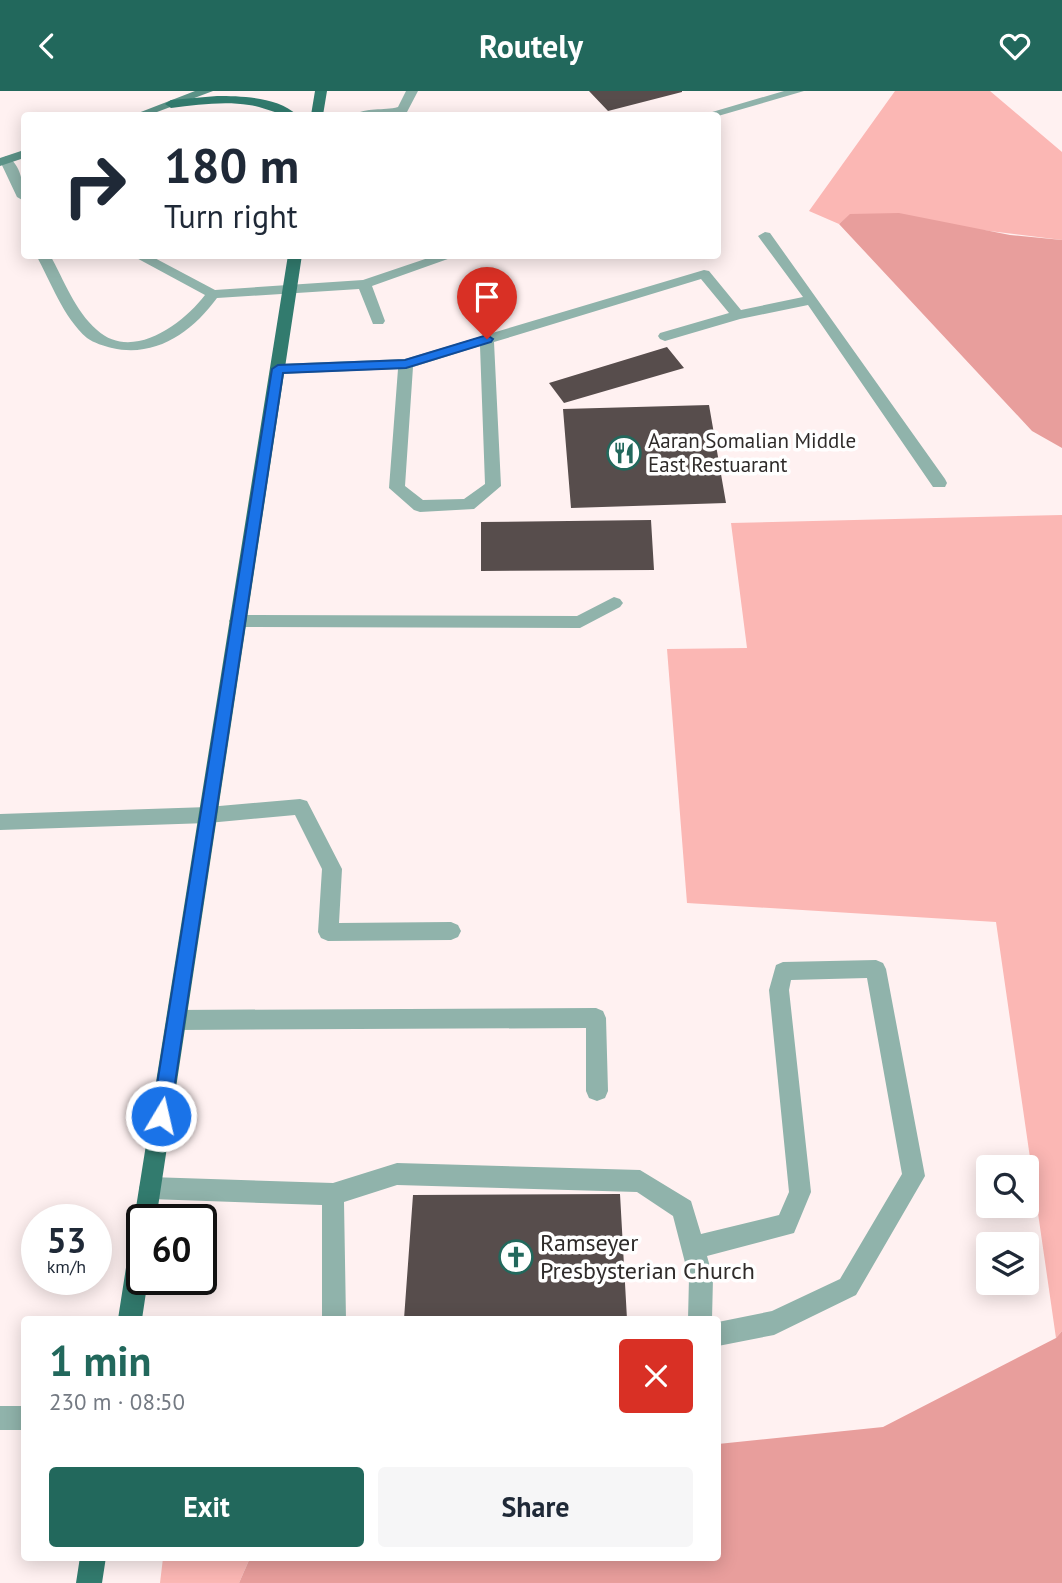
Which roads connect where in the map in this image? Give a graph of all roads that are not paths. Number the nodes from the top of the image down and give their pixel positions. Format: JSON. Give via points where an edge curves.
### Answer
{"nodes":[{"id":1,"x":207,"y":91,"type":"edge"},
{"id":2,"x":321,"y":91,"type":"edge"},
{"id":3,"x":412,"y":91,"type":"edge"},
{"id":4,"x":798,"y":91,"type":"edge"},
{"id":5,"x":171,"y":104,"type":"junction"},
{"id":6,"x":148,"y":112,"type":"edge"},
{"id":7,"x":285,"y":112,"type":"edge"},
{"id":8,"x":318,"y":112,"type":"edge"},
{"id":9,"x":394,"y":112,"type":"edge"},
{"id":10,"x":719,"y":112,"type":"edge"},
{"id":11,"x":21,"y":155,"type":"edge"},
{"id":12,"x":3,"y":161,"type":"edge"},
{"id":13,"x":21,"y":192,"type":"edge"},
{"id":14,"x":765,"y":236,"type":"dead end"},
{"id":15,"x":45,"y":259,"type":"edge"},
{"id":16,"x":146,"y":259,"type":"edge"},
{"id":17,"x":294,"y":259,"type":"edge"},
{"id":18,"x":440,"y":259,"type":"edge"},
{"id":19,"x":364,"y":284,"type":"junction"},
{"id":20,"x":290,"y":290,"type":"junction"},
{"id":21,"x":213,"y":293,"type":"junction"},
{"id":22,"x":812,"y":300,"type":"junction"},
{"id":23,"x":738,"y":315,"type":"junction"},
{"id":24,"x":378,"y":321,"type":"dead end"},
{"id":25,"x":665,"y":336,"type":"dead end"},
{"id":26,"x":487,"y":339,"type":"junction"},
{"id":27,"x":406,"y":364,"type":"junction"},
{"id":28,"x":278,"y":369,"type":"junction"},
{"id":29,"x":939,"y":483,"type":"dead end"},
{"id":30,"x":614,"y":603,"type":"dead end"},
{"id":31,"x":239,"y":621,"type":"junction"},
{"id":32,"x":208,"y":815,"type":"junction"},
{"id":33,"x":0,"y":822,"type":"edge"},
{"id":34,"x":451,"y":931,"type":"dead end"},
{"id":35,"x":176,"y":1020,"type":"junction"},
{"id":36,"x":597,"y":1091,"type":"dead end"},
{"id":37,"x":150,"y":1188,"type":"junction"},
{"id":38,"x":333,"y":1195,"type":"junction"},
{"id":39,"x":148,"y":1204,"type":"edge"},
{"id":40,"x":693,"y":1248,"type":"junction"},
{"id":41,"x":134,"y":1295,"type":"edge"},
{"id":42,"x":130,"y":1316,"type":"edge"},
{"id":43,"x":334,"y":1316,"type":"edge"},
{"id":44,"x":700,"y":1316,"type":"edge"},
{"id":45,"x":721,"y":1333,"type":"edge"},
{"id":46,"x":21,"y":1417,"type":"edge"},
{"id":47,"x":0,"y":1418,"type":"edge"},
{"id":48,"x":92,"y":1561,"type":"edge"},
{"id":49,"x":89,"y":1583,"type":"edge"}],
"edges":[{"from":1,"to":5,"type":"main road"},
{"from":2,"to":8,"type":"main road"},
{"from":3,"to":9,"type":"lane","via":[[403,109]]},
{"from":4,"to":10,"type":"lane"},
{"from":5,"to":6,"type":"main road"},
{"from":5,"to":7,"type":"main road","via":[[243,101]]},
{"from":11,"to":12,"type":"main road"},
{"from":12,"to":13,"type":"lane"},
{"from":14,"to":22,"type":"lane"},
{"from":15,"to":21,"type":"lane","via":[[94,336],[118,344],[158,342],[180,328]]},
{"from":16,"to":21,"type":"lane"},
{"from":17,"to":20,"type":"main road"},
{"from":18,"to":19,"type":"lane"},
{"from":19,"to":20,"type":"lane"},
{"from":19,"to":24,"type":"lane"},
{"from":20,"to":21,"type":"lane"},
{"from":20,"to":28,"type":"main road"},
{"from":22,"to":23,"type":"lane"},
{"from":22,"to":29,"type":"lane"},
{"from":23,"to":25,"type":"lane"},
{"from":23,"to":26,"type":"lane","via":[[704,274]]},
{"from":26,"to":27,"type":"lane"},
{"from":26,"to":27,"type":"lane","via":[[493,486],[468,505],[420,506],[397,488]]},
{"from":27,"to":28,"type":"lane"},
{"from":28,"to":31,"type":"main road"},
{"from":30,"to":31,"type":"lane","via":[[580,622]]},
{"from":31,"to":32,"type":"main road"},
{"from":32,"to":33,"type":"lane"},
{"from":32,"to":34,"type":"lane","via":[[300,807],[332,869],[328,932]]},
{"from":32,"to":35,"type":"main road"},
{"from":35,"to":36,"type":"lane","via":[[596,1018]]},
{"from":35,"to":37,"type":"main road"},
{"from":37,"to":38,"type":"lane"},
{"from":37,"to":39,"type":"main road"},
{"from":38,"to":40,"type":"lane","via":[[397,1174],[640,1181],[682,1209]]},
{"from":38,"to":43,"type":"lane"},
{"from":40,"to":44,"type":"lane","via":[[701,1278]]},
{"from":40,"to":45,"type":"lane","via":[[786,1225],[800,1192],[779,990],[783,971],[876,969],[914,1176],[848,1287],[774,1323]]},
{"from":41,"to":42,"type":"main road"},
{"from":46,"to":47,"type":"lane"},
{"from":48,"to":49,"type":"main road"}]}
